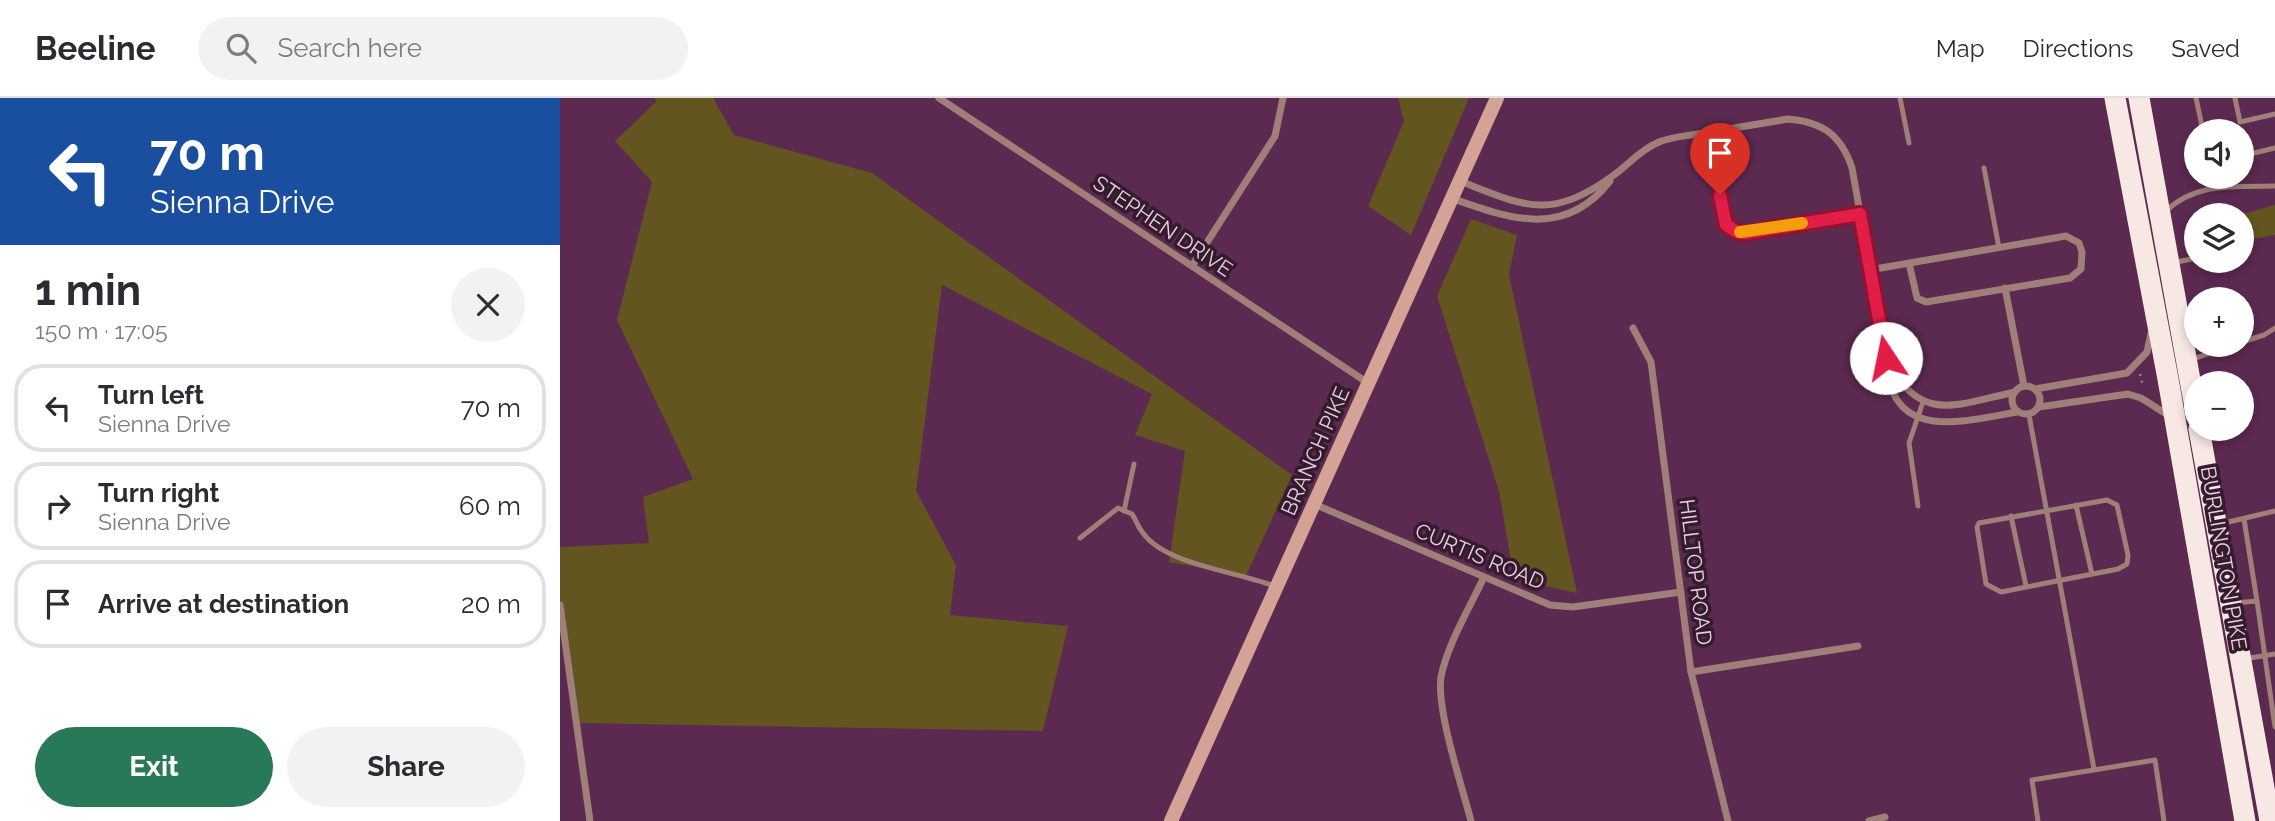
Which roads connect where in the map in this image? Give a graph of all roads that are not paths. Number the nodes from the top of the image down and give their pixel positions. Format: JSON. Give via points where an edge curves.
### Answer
{"nodes":[{"id":1,"x":939,"y":98,"type":"edge"},
{"id":2,"x":1283,"y":98,"type":"edge"},
{"id":3,"x":1497,"y":98,"type":"edge"},
{"id":4,"x":1900,"y":98,"type":"edge"},
{"id":5,"x":2115,"y":98,"type":"edge"},
{"id":6,"x":2139,"y":98,"type":"edge"},
{"id":7,"x":2196,"y":98,"type":"edge"},
{"id":8,"x":2235,"y":98,"type":"edge"},
{"id":9,"x":2275,"y":114,"type":"edge"},
{"id":10,"x":2200,"y":119,"type":"edge"},
{"id":11,"x":1711,"y":132,"type":"junction"},
{"id":12,"x":1909,"y":143,"type":"dead end"},
{"id":13,"x":2275,"y":148,"type":"edge"},
{"id":14,"x":2254,"y":153,"type":"edge"},
{"id":15,"x":1984,"y":168,"type":"dead end"},
{"id":16,"x":1615,"y":175,"type":"junction"},
{"id":17,"x":1459,"y":181,"type":"junction"},
{"id":18,"x":2275,"y":186,"type":"edge"},
{"id":19,"x":1451,"y":198,"type":"junction"},
{"id":20,"x":1860,"y":214,"type":"junction"},
{"id":21,"x":2161,"y":217,"type":"junction"},
{"id":22,"x":1998,"y":248,"type":"junction"},
{"id":23,"x":2184,"y":260,"type":"edge"},
{"id":24,"x":1909,"y":263,"type":"junction"},
{"id":25,"x":2169,"y":263,"type":"junction"},
{"id":26,"x":1192,"y":266,"type":"junction"},
{"id":27,"x":1869,"y":270,"type":"junction"},
{"id":28,"x":2005,"y":288,"type":"junction"},
{"id":29,"x":2156,"y":315,"type":"junction"},
{"id":30,"x":1633,"y":328,"type":"dead end"},
{"id":31,"x":2275,"y":328,"type":"edge"},
{"id":32,"x":2254,"y":338,"type":"edge"},
{"id":33,"x":2199,"y":357,"type":"edge"},
{"id":34,"x":1886,"y":358,"type":"junction"},
{"id":35,"x":2187,"y":361,"type":"junction"},
{"id":36,"x":2189,"y":371,"type":"edge"},
{"id":37,"x":1368,"y":383,"type":"junction"},
{"id":38,"x":2024,"y":386,"type":"junction"},
{"id":39,"x":2035,"y":389,"type":"junction"},
{"id":40,"x":2015,"y":392,"type":"junction"},
{"id":41,"x":1923,"y":402,"type":"junction"},
{"id":42,"x":2039,"y":407,"type":"junction"},
{"id":43,"x":2017,"y":412,"type":"junction"},
{"id":44,"x":2029,"y":415,"type":"junction"},
{"id":45,"x":1917,"y":418,"type":"junction"},
{"id":46,"x":2175,"y":420,"type":"junction"},
{"id":47,"x":2201,"y":441,"type":"edge"},
{"id":48,"x":1134,"y":464,"type":"dead end"},
{"id":49,"x":1314,"y":504,"type":"junction"},
{"id":50,"x":2076,"y":505,"type":"junction"},
{"id":51,"x":1918,"y":506,"type":"dead end"},
{"id":52,"x":1124,"y":510,"type":"junction"},
{"id":53,"x":2046,"y":511,"type":"junction"},
{"id":54,"x":2275,"y":511,"type":"edge"},
{"id":55,"x":2011,"y":516,"type":"junction"},
{"id":56,"x":2244,"y":519,"type":"junction"},
{"id":57,"x":2217,"y":525,"type":"junction"},
{"id":58,"x":1080,"y":538,"type":"dead end"},
{"id":59,"x":2092,"y":574,"type":"junction"},
{"id":60,"x":1484,"y":577,"type":"junction"},
{"id":61,"x":2059,"y":580,"type":"junction"},
{"id":62,"x":2026,"y":586,"type":"junction"},
{"id":63,"x":1277,"y":587,"type":"junction"},
{"id":64,"x":1681,"y":592,"type":"junction"},
{"id":65,"x":2257,"y":601,"type":"junction"},
{"id":66,"x":2231,"y":604,"type":"junction"},
{"id":67,"x":560,"y":605,"type":"edge"},
{"id":68,"x":562,"y":643,"type":"edge"},
{"id":69,"x":1858,"y":646,"type":"dead end"},
{"id":70,"x":2275,"y":654,"type":"edge"},
{"id":71,"x":2264,"y":656,"type":"junction"},
{"id":72,"x":2241,"y":660,"type":"junction"},
{"id":73,"x":1691,"y":672,"type":"junction"},
{"id":74,"x":2275,"y":675,"type":"edge"},
{"id":75,"x":2268,"y":677,"type":"junction"},
{"id":76,"x":2275,"y":727,"type":"edge"},
{"id":77,"x":2094,"y":769,"type":"junction"},
{"id":78,"x":2269,"y":783,"type":"edge"},
{"id":79,"x":1885,"y":817,"type":"dead end"},
{"id":80,"x":590,"y":821,"type":"edge"},
{"id":81,"x":1171,"y":821,"type":"edge"},
{"id":82,"x":1471,"y":821,"type":"edge"},
{"id":83,"x":1728,"y":821,"type":"edge"},
{"id":84,"x":1869,"y":821,"type":"edge"},
{"id":85,"x":2038,"y":821,"type":"edge"},
{"id":86,"x":2164,"y":821,"type":"edge"},
{"id":87,"x":2245,"y":821,"type":"edge"},
{"id":88,"x":2270,"y":821,"type":"edge"}],
"edges":[{"from":1,"to":26,"type":"street","name":"STEPHEN DRIVE"},
{"from":2,"to":26,"type":"street","via":[[1275,136]]},
{"from":3,"to":17,"type":"street","name":"BRANCH PIKE"},
{"from":4,"to":12,"type":"lane"},
{"from":5,"to":29,"type":"highway","name":"BURLINGTON PIKE"},
{"from":6,"to":21,"type":"highway"},
{"from":7,"to":10,"type":"lane"},
{"from":8,"to":9,"type":"lane","via":[[2240,122]]},
{"from":11,"to":16,"type":"street","via":[[1658,142]]},
{"from":11,"to":20,"type":"street","via":[[1788,119],[1822,127],[1846,150]]},
{"from":11,"to":20,"type":"street","via":[[1723,217],[1731,229],[1745,233]]},
{"from":13,"to":14,"type":"lane"},
{"from":15,"to":22,"type":"lane"},
{"from":16,"to":17,"type":"street","via":[[1573,199],[1545,206],[1516,202]]},
{"from":16,"to":19,"type":"street","via":[[1586,205],[1551,219],[1510,218]]},
{"from":17,"to":19,"type":"street","name":"BRANCH PIKE"},
{"from":18,"to":21,"type":"lane","via":[[2201,190]]},
{"from":19,"to":37,"type":"street","name":"BRANCH PIKE"},
{"from":20,"to":27,"type":"street"},
{"from":21,"to":25,"type":"highway"},
{"from":22,"to":24,"type":"street"},
{"from":22,"to":28,"type":"street","via":[[2066,236],[2079,243],[2082,252],[2081,269],[2070,278]]},
{"from":23,"to":25,"type":"lane"},
{"from":24,"to":27,"type":"street"},
{"from":24,"to":28,"type":"street","via":[[1920,302]]},
{"from":25,"to":35,"type":"highway"},
{"from":26,"to":37,"type":"street","name":"STEPHEN DRIVE"},
{"from":27,"to":34,"type":"street"},
{"from":28,"to":38,"type":"street"},
{"from":29,"to":39,"type":"street","via":[[2147,352],[2127,373]]},
{"from":29,"to":46,"type":"highway","name":"BURLINGTON PIKE"},
{"from":30,"to":64,"type":"street","name":"HILLTOP ROAD","via":[[1651,362]]},
{"from":31,"to":32,"type":"lane"},
{"from":33,"to":35,"type":"lane"},
{"from":34,"to":41,"type":"street","via":[[1900,382]]},
{"from":34,"to":45,"type":"street","via":[[1889,387]]},
{"from":35,"to":36,"type":"highway"},
{"from":37,"to":49,"type":"street","name":"BRANCH PIKE"},
{"from":38,"to":39,"type":"street"},
{"from":38,"to":40,"type":"street"},
{"from":39,"to":42,"type":"street"},
{"from":40,"to":41,"type":"street","via":[[1959,404]]},
{"from":40,"to":43,"type":"street","via":[[2012,406]]},
{"from":41,"to":45,"type":"lane"},
{"from":42,"to":44,"type":"street"},
{"from":42,"to":46,"type":"street","via":[[2128,394]]},
{"from":43,"to":44,"type":"street"},
{"from":43,"to":45,"type":"street","via":[[1962,422]]},
{"from":44,"to":53,"type":"lane"},
{"from":45,"to":51,"type":"lane","via":[[1909,443]]},
{"from":46,"to":87,"type":"highway","name":"BURLINGTON PIKE"},
{"from":47,"to":57,"type":"highway","name":"BURLINGTON PIKE"},
{"from":48,"to":52,"type":"lane"},
{"from":49,"to":60,"type":"street","name":"CURTIS ROAD"},
{"from":49,"to":63,"type":"street","name":"BRANCH PIKE"},
{"from":50,"to":53,"type":"lane"},
{"from":50,"to":59,"type":"lane"},
{"from":50,"to":59,"type":"lane","via":[[2107,500],[2117,505],[2127,564]]},
{"from":52,"to":58,"type":"lane","via":[[1118,508]]},
{"from":52,"to":63,"type":"lane","via":[[1132,514],[1143,534],[1170,555]]},
{"from":53,"to":55,"type":"lane"},
{"from":53,"to":61,"type":"lane"},
{"from":54,"to":56,"type":"lane"},
{"from":55,"to":62,"type":"lane"},
{"from":55,"to":62,"type":"lane","via":[[1984,520],[1976,527],[1986,584],[2001,592]]},
{"from":56,"to":57,"type":"lane"},
{"from":56,"to":65,"type":"lane"},
{"from":57,"to":66,"type":"highway","name":"BURLINGTON PIKE"},
{"from":59,"to":61,"type":"lane"},
{"from":60,"to":64,"type":"street","name":"CURTIS ROAD","via":[[1538,602],[1562,607]]},
{"from":60,"to":82,"type":"street","via":[[1441,678],[1443,708]]},
{"from":61,"to":62,"type":"lane"},
{"from":61,"to":77,"type":"lane"},
{"from":63,"to":81,"type":"street","name":"BRANCH PIKE"},
{"from":64,"to":73,"type":"street","name":"HILLTOP ROAD"},
{"from":65,"to":66,"type":"lane"},
{"from":65,"to":71,"type":"lane"},
{"from":66,"to":72,"type":"highway","name":"BURLINGTON PIKE"},
{"from":67,"to":68,"type":"street"},
{"from":68,"to":80,"type":"street"},
{"from":69,"to":73,"type":"street"},
{"from":70,"to":71,"type":"lane"},
{"from":71,"to":72,"type":"lane"},
{"from":71,"to":75,"type":"lane"},
{"from":72,"to":78,"type":"highway","name":"BURLINGTON PIKE"},
{"from":73,"to":83,"type":"street","name":"HILLTOP ROAD"},
{"from":74,"to":75,"type":"lane"},
{"from":75,"to":76,"type":"lane"},
{"from":77,"to":85,"type":"lane","via":[[2032,780]]},
{"from":77,"to":86,"type":"lane","via":[[2155,760]]},
{"from":78,"to":88,"type":"highway","name":"BURLINGTON PIKE"},
{"from":79,"to":84,"type":"street"}]}
